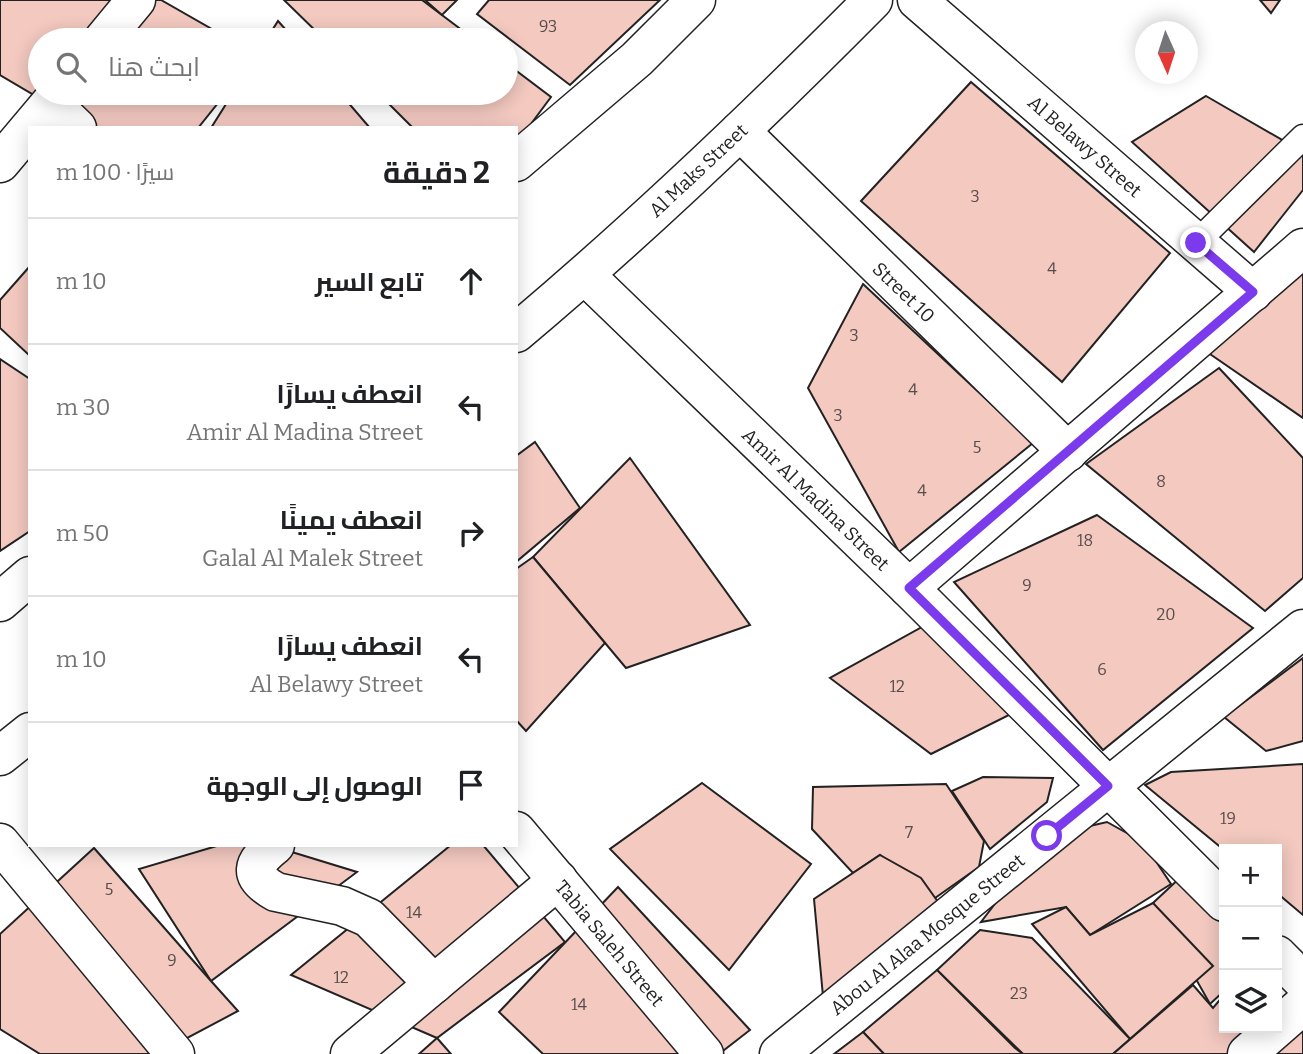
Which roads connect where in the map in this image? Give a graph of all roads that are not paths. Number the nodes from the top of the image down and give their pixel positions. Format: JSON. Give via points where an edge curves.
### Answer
{"nodes":[{"id":1,"x":136,"y":0,"type":"edge"},
{"id":2,"x":696,"y":0,"type":"edge"},
{"id":3,"x":873,"y":0,"type":"edge"},
{"id":4,"x":917,"y":0,"type":"edge"},
{"id":5,"x":113,"y":28,"type":"edge"},
{"id":6,"x":62,"y":108,"type":"edge"},
{"id":7,"x":39,"y":126,"type":"edge"},
{"id":8,"x":740,"y":131,"type":"junction"},
{"id":9,"x":28,"y":135,"type":"edge"},
{"id":10,"x":1303,"y":137,"type":"edge"},
{"id":11,"x":2,"y":155,"type":"edge"},
{"id":12,"x":518,"y":160,"type":"edge"},
{"id":13,"x":1196,"y":243,"type":"junction"},
{"id":14,"x":1303,"y":248,"type":"edge"},
{"id":15,"x":585,"y":275,"type":"junction"},
{"id":16,"x":1253,"y":292,"type":"junction"},
{"id":17,"x":518,"y":331,"type":"edge"},
{"id":18,"x":1068,"y":452,"type":"junction"},
{"id":19,"x":28,"y":578,"type":"edge"},
{"id":20,"x":909,"y":588,"type":"junction"},
{"id":21,"x":0,"y":601,"type":"edge"},
{"id":22,"x":1303,"y":629,"type":"edge"},
{"id":23,"x":28,"y":734,"type":"edge"},
{"id":24,"x":0,"y":756,"type":"edge"},
{"id":25,"x":1108,"y":786,"type":"junction"},
{"id":26,"x":518,"y":833,"type":"edge"},
{"id":27,"x":0,"y":843,"type":"edge"},
{"id":28,"x":273,"y":847,"type":"edge"},
{"id":29,"x":558,"y":880,"type":"junction"},
{"id":30,"x":1219,"y":897,"type":"edge"},
{"id":31,"x":1282,"y":960,"type":"edge"},
{"id":32,"x":1303,"y":981,"type":"edge"},
{"id":33,"x":434,"y":984,"type":"junction"},
{"id":34,"x":1303,"y":1005,"type":"edge"},
{"id":35,"x":175,"y":1054,"type":"edge"},
{"id":36,"x":350,"y":1054,"type":"edge"},
{"id":37,"x":704,"y":1054,"type":"edge"},
{"id":38,"x":779,"y":1054,"type":"edge"},
{"id":39,"x":1247,"y":1054,"type":"edge"}],
"edges":[{"from":1,"to":5,"type":"street"},
{"from":2,"to":12,"type":"street","via":[[637,59]]},
{"from":3,"to":8,"type":"street","name":"Al Maks Street"},
{"from":4,"to":13,"type":"street","name":"Al Belawy Street"},
{"from":6,"to":7,"type":"street"},
{"from":8,"to":15,"type":"street","name":"Al Maks Street"},
{"from":8,"to":18,"type":"street","name":"Street 10"},
{"from":9,"to":11,"type":"street"},
{"from":10,"to":13,"type":"lane"},
{"from":13,"to":16,"type":"street","name":"Al Belawy Street"},
{"from":14,"to":16,"type":"street"},
{"from":15,"to":17,"type":"street","name":"Al Maks Street"},
{"from":15,"to":20,"type":"street","name":"Amir Al Madina Street"},
{"from":16,"to":18,"type":"street"},
{"from":18,"to":20,"type":"street"},
{"from":19,"to":21,"type":"street"},
{"from":20,"to":25,"type":"street","name":"Amir Al Madina Street"},
{"from":22,"to":25,"type":"street","name":"Abou Al Alaa Mosque Street"},
{"from":23,"to":24,"type":"street"},
{"from":25,"to":30,"type":"street","name":"Amir Al Madina Street"},
{"from":25,"to":38,"type":"street","name":"Abou Al Alaa Mosque Street"},
{"from":26,"to":29,"type":"street","name":"Tabia Saleh Street"},
{"from":27,"to":35,"type":"street"},
{"from":28,"to":33,"type":"street","via":[[257,862],[257,874],[267,887],[342,905],[369,918]]},
{"from":29,"to":33,"type":"street"},
{"from":29,"to":37,"type":"street","name":"Tabia Saleh Street"},
{"from":31,"to":32,"type":"street"},
{"from":33,"to":36,"type":"street"},
{"from":34,"to":39,"type":"street"}]}
